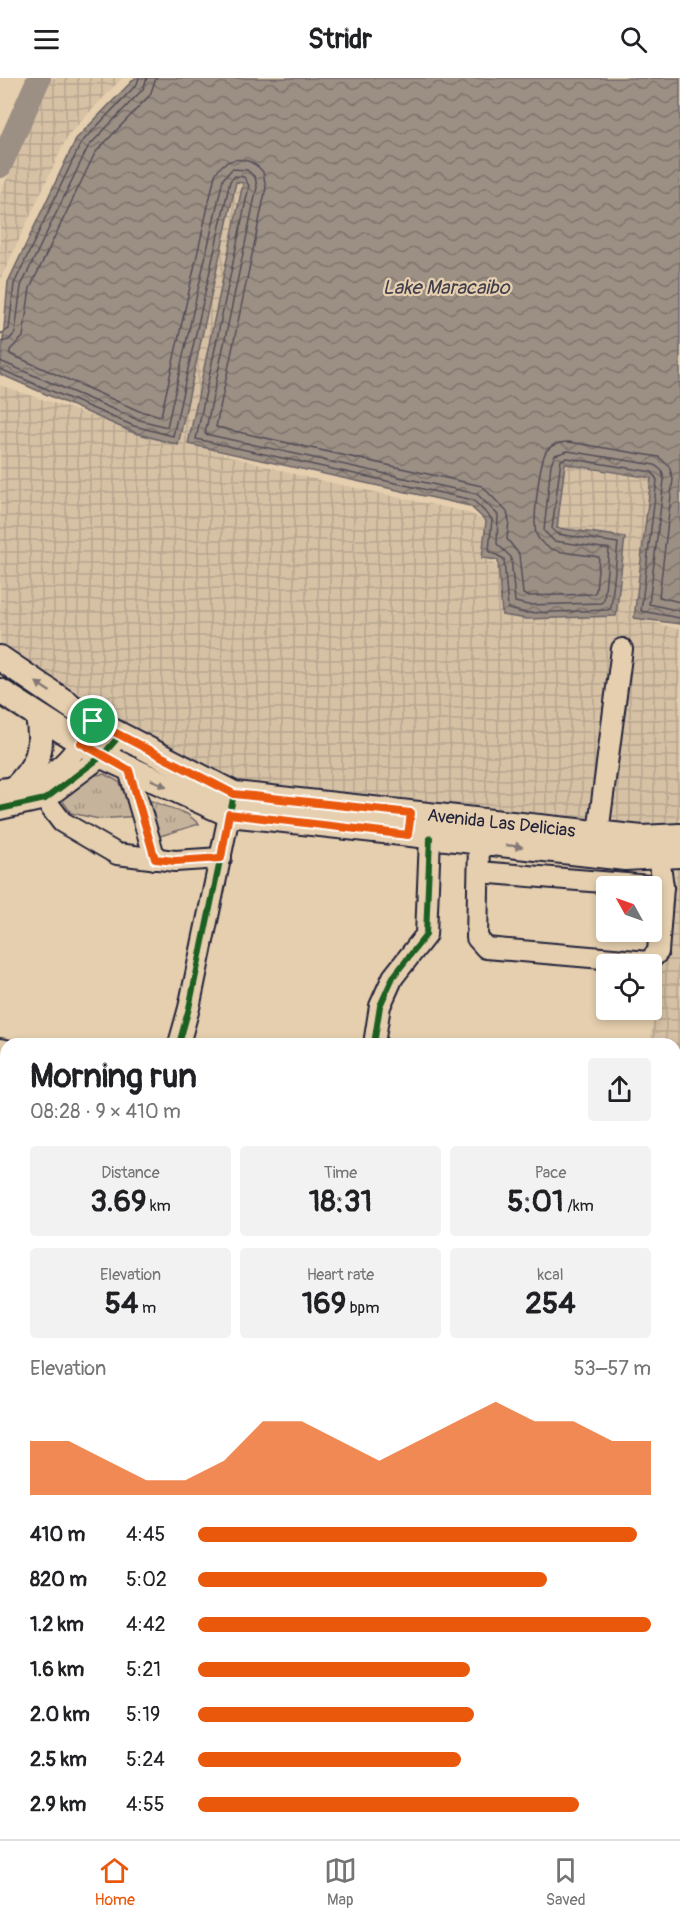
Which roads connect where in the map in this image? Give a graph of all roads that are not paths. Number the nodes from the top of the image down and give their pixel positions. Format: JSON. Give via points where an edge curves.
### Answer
{"nodes":[{"id":1,"x":622,"y":649,"type":"dead end"},
{"id":2,"x":0,"y":658,"type":"edge"},
{"id":3,"x":0,"y":691,"type":"edge"},
{"id":4,"x":38,"y":717,"type":"junction"},
{"id":5,"x":93,"y":721,"type":"junction"},
{"id":6,"x":120,"y":735,"type":"junction"},
{"id":7,"x":81,"y":743,"type":"junction"},
{"id":8,"x":102,"y":756,"type":"junction"},
{"id":9,"x":129,"y":770,"type":"junction"},
{"id":10,"x":23,"y":790,"type":"edge"},
{"id":11,"x":232,"y":804,"type":"junction"},
{"id":12,"x":0,"y":810,"type":"edge"},
{"id":13,"x":416,"y":829,"type":"junction"},
{"id":14,"x":598,"y":833,"type":"junction"},
{"id":15,"x":680,"y":836,"type":"edge"},
{"id":16,"x":479,"y":843,"type":"junction"},
{"id":17,"x":669,"y":856,"type":"edge"},
{"id":18,"x":221,"y":858,"type":"junction"},
{"id":19,"x":155,"y":859,"type":"junction"},
{"id":20,"x":479,"y":873,"type":"junction"},
{"id":21,"x":663,"y":886,"type":"junction"},
{"id":22,"x":179,"y":1038,"type":"edge"},
{"id":23,"x":375,"y":1038,"type":"edge"}],
"edges":[{"from":1,"to":14,"type":"street"},
{"from":5,"to":2,"type":"main road","name":"Avenida Las Delicias","one_way":true},
{"from":3,"to":4,"type":"main road","name":"Avenida Las Delicias"},
{"from":4,"to":7,"type":"main road","name":"Avenida Las Delicias"},
{"from":4,"to":10,"type":"main road","via":[[41,747]]},
{"from":5,"to":6,"type":"main road","name":"Avenida Las Delicias"},
{"from":5,"to":7,"type":"street"},
{"from":6,"to":8,"type":"street"},
{"from":6,"to":11,"type":"main road","name":"Avenida Las Delicias"},
{"from":7,"to":8,"type":"main road","name":"Avenida Las Delicias"},
{"from":7,"to":10,"type":"street","via":[[54,772]]},
{"from":8,"to":9,"type":"main road","name":"Avenida Las Delicias"},
{"from":8,"to":10,"type":"street"},
{"from":9,"to":11,"type":"main road","name":"Avenida Las Delicias","one_way":true},
{"from":9,"to":19,"type":"street"},
{"from":10,"to":12,"type":"street"},
{"from":10,"to":19,"type":"street","via":[[62,822],[117,854]]},
{"from":11,"to":13,"type":"main road","name":"Avenida Las Delicias"},
{"from":11,"to":18,"type":"street"},
{"from":13,"to":14,"type":"main road","name":"Avenida Las Delicias"},
{"from":13,"to":16,"type":"main road","name":"Avenida Las Delicias"},
{"from":13,"to":23,"type":"street","via":[[426,935],[393,977],[380,1006]]},
{"from":14,"to":15,"type":"main road","name":"Avenida Las Delicias","via":[[642,838]]},
{"from":16,"to":17,"type":"main road","name":"Avenida Las Delicias","one_way":true,"via":[[625,858]]},
{"from":16,"to":20,"type":"street"},
{"from":17,"to":21,"type":"street"},
{"from":18,"to":19,"type":"street"},
{"from":18,"to":22,"type":"street"},
{"from":20,"to":21,"type":"street"},
{"from":20,"to":21,"type":"street","via":[[477,938],[486,948],[648,962],[658,952]]}]}
